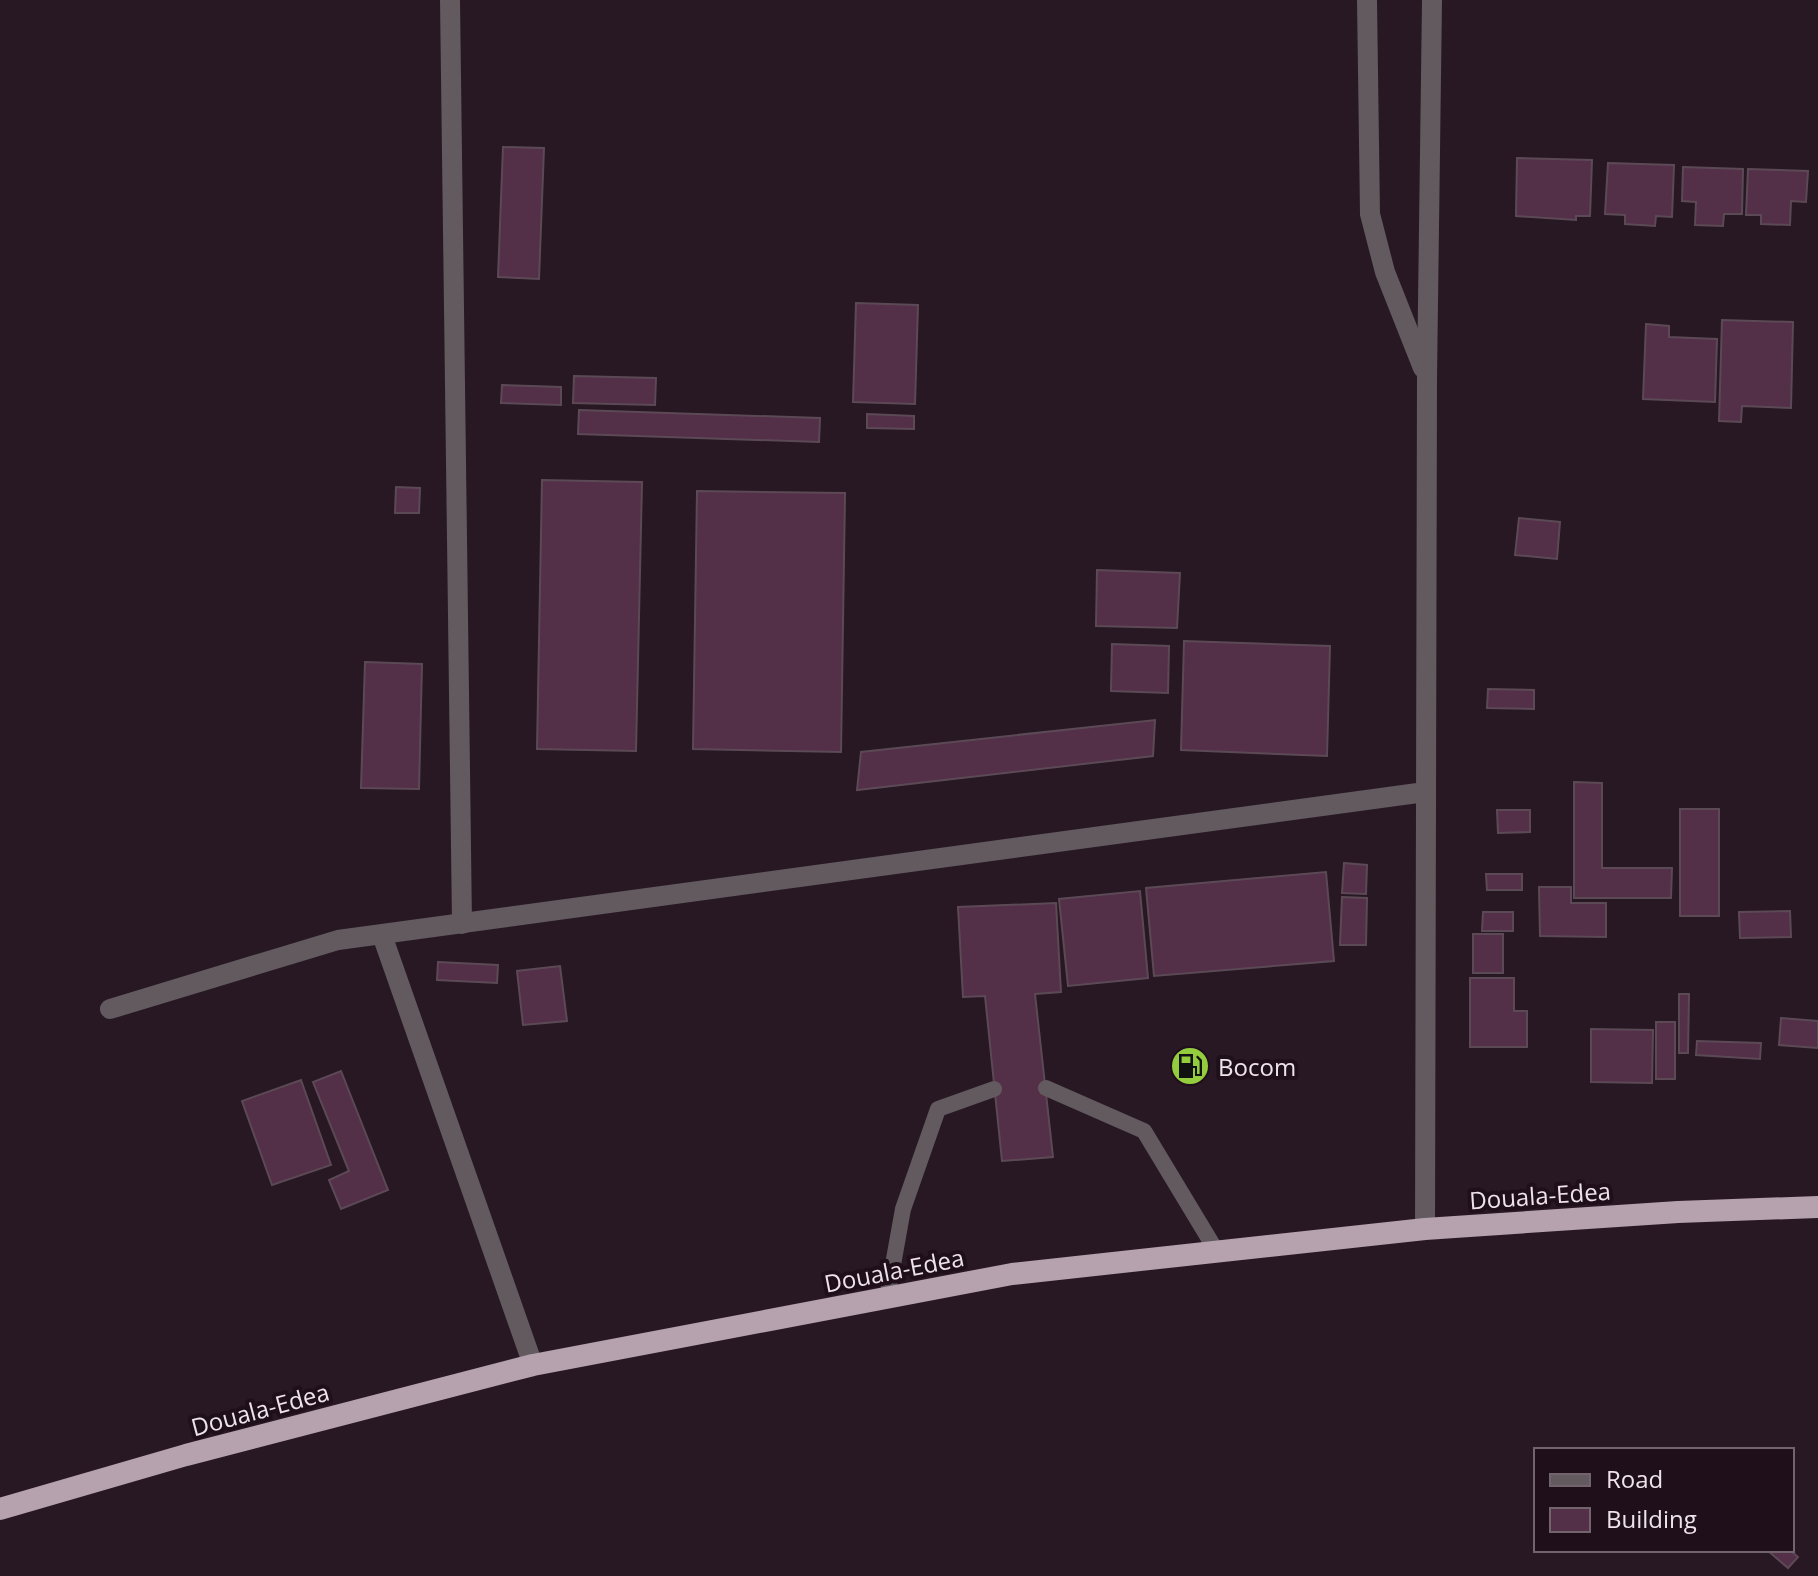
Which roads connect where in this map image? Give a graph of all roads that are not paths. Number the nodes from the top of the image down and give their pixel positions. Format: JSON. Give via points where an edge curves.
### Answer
{"nodes":[{"id":1,"x":450,"y":0,"type":"edge"},
{"id":2,"x":1367,"y":0,"type":"edge"},
{"id":3,"x":1432,"y":0,"type":"edge"},
{"id":4,"x":1427,"y":379,"type":"junction"},
{"id":5,"x":1425,"y":792,"type":"junction"},
{"id":6,"x":462,"y":924,"type":"junction"},
{"id":7,"x":382,"y":935,"type":"junction"},
{"id":8,"x":110,"y":1009,"type":"dead end"},
{"id":9,"x":1046,"y":1088,"type":"dead end"},
{"id":10,"x":994,"y":1089,"type":"dead end"},
{"id":11,"x":1818,"y":1207,"type":"edge"},
{"id":12,"x":1425,"y":1229,"type":"junction"},
{"id":13,"x":1217,"y":1252,"type":"junction"},
{"id":14,"x":887,"y":1298,"type":"junction"},
{"id":15,"x":533,"y":1365,"type":"junction"},
{"id":16,"x":0,"y":1509,"type":"edge"}],
"edges":[{"from":1,"to":6,"type":"street"},
{"from":2,"to":4,"type":"street","via":[[1370,214],[1385,272]]},
{"from":3,"to":4,"type":"street"},
{"from":4,"to":5,"type":"street"},
{"from":5,"to":6,"type":"street"},
{"from":5,"to":12,"type":"street"},
{"from":6,"to":7,"type":"street"},
{"from":7,"to":8,"type":"street","via":[[338,940]]},
{"from":7,"to":15,"type":"street"},
{"from":9,"to":13,"type":"lane","via":[[1144,1131]]},
{"from":10,"to":14,"type":"lane","via":[[938,1109],[903,1209]]},
{"from":11,"to":12,"type":"highway","name":"Douala-Edea"},
{"from":12,"to":13,"type":"highway","name":"Douala-Edea"},
{"from":13,"to":14,"type":"highway","name":"Douala-Edea","via":[[1012,1274]]},
{"from":14,"to":15,"type":"highway","name":"Douala-Edea"},
{"from":15,"to":16,"type":"highway","name":"Douala-Edea"}]}
